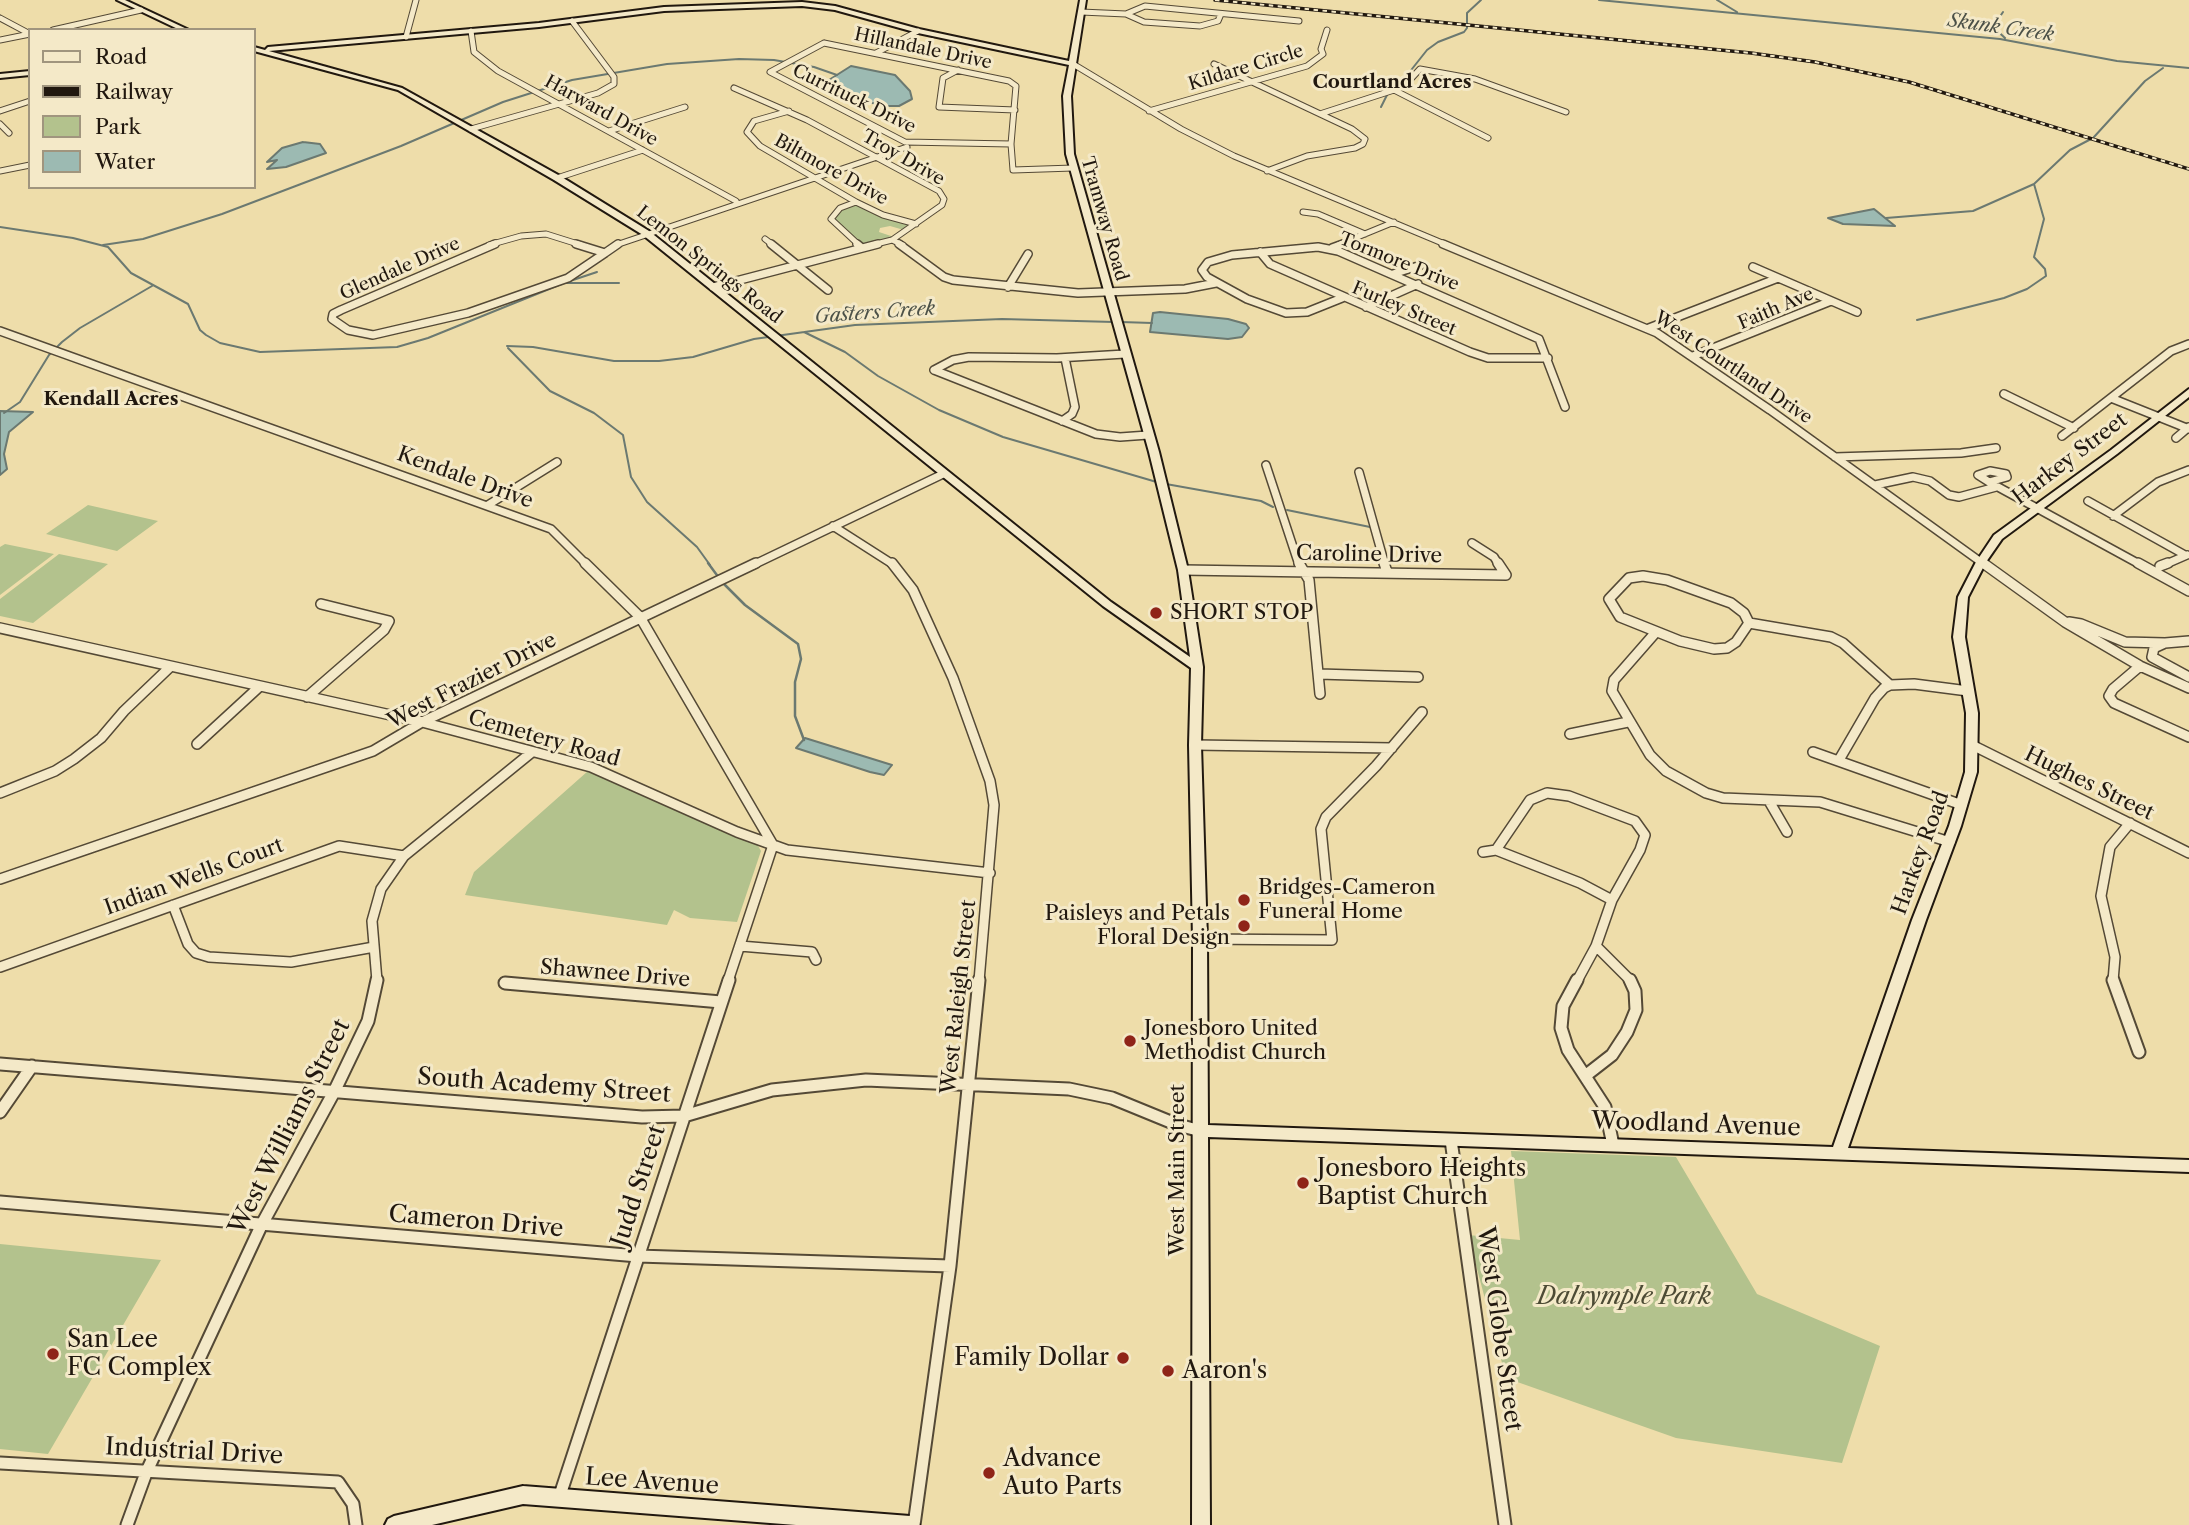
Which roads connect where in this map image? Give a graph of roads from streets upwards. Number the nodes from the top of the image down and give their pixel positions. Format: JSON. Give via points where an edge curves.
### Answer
{"nodes":[{"id":1,"x":120,"y":0,"type":"edge"},
{"id":2,"x":416,"y":0,"type":"edge"},
{"id":3,"x":1083,"y":0,"type":"edge"},
{"id":4,"x":672,"y":4,"type":"edge"},
{"id":5,"x":141,"y":10,"type":"junction"},
{"id":6,"x":1081,"y":12,"type":"junction"},
{"id":7,"x":1126,"y":14,"type":"junction"},
{"id":8,"x":1221,"y":14,"type":"junction"},
{"id":9,"x":0,"y":18,"type":"edge"},
{"id":10,"x":572,"y":21,"type":"junction"},
{"id":11,"x":1299,"y":21,"type":"dead end"},
{"id":12,"x":79,"y":27,"type":"edge"},
{"id":13,"x":182,"y":28,"type":"edge"},
{"id":14,"x":1327,"y":30,"type":"dead end"},
{"id":15,"x":471,"y":31,"type":"junction"},
{"id":16,"x":918,"y":31,"type":"junction"},
{"id":17,"x":28,"y":33,"type":"edge"},
{"id":18,"x":28,"y":34,"type":"edge"},
{"id":19,"x":406,"y":37,"type":"junction"},
{"id":20,"x":0,"y":40,"type":"edge"},
{"id":21,"x":256,"y":50,"type":"edge"},
{"id":22,"x":256,"y":50,"type":"edge"},
{"id":23,"x":876,"y":53,"type":"junction"},
{"id":24,"x":1073,"y":64,"type":"junction"},
{"id":25,"x":1214,"y":64,"type":"dead end"},
{"id":26,"x":958,"y":70,"type":"junction"},
{"id":27,"x":770,"y":72,"type":"joint"},
{"id":28,"x":28,"y":73,"type":"edge"},
{"id":29,"x":0,"y":76,"type":"edge"},
{"id":30,"x":1251,"y":82,"type":"junction"},
{"id":31,"x":734,"y":88,"type":"dead end"},
{"id":32,"x":1394,"y":90,"type":"junction"},
{"id":33,"x":28,"y":102,"type":"edge"},
{"id":34,"x":559,"y":103,"type":"junction"},
{"id":35,"x":685,"y":107,"type":"dead end"},
{"id":36,"x":1015,"y":110,"type":"junction"},
{"id":37,"x":0,"y":111,"type":"edge"},
{"id":38,"x":789,"y":111,"type":"junction"},
{"id":39,"x":1149,"y":111,"type":"junction"},
{"id":40,"x":1566,"y":112,"type":"dead end"},
{"id":41,"x":1320,"y":114,"type":"junction"},
{"id":42,"x":0,"y":124,"type":"edge"},
{"id":43,"x":471,"y":129,"type":"junction"},
{"id":44,"x":609,"y":131,"type":"junction"},
{"id":45,"x":9,"y":133,"type":"dead end"},
{"id":46,"x":1488,"y":138,"type":"dead end"},
{"id":47,"x":1011,"y":144,"type":"junction"},
{"id":48,"x":907,"y":147,"type":"dead end"},
{"id":49,"x":643,"y":150,"type":"junction"},
{"id":50,"x":875,"y":159,"type":"junction"},
{"id":51,"x":28,"y":165,"type":"edge"},
{"id":52,"x":1073,"y":168,"type":"junction"},
{"id":53,"x":0,"y":171,"type":"edge"},
{"id":54,"x":1267,"y":171,"type":"junction"},
{"id":55,"x":557,"y":178,"type":"junction"},
{"id":56,"x":813,"y":178,"type":"junction"},
{"id":57,"x":736,"y":201,"type":"junction"},
{"id":58,"x":856,"y":202,"type":"junction"},
{"id":59,"x":1303,"y":212,"type":"dead end"},
{"id":60,"x":1394,"y":222,"type":"junction"},
{"id":61,"x":916,"y":224,"type":"junction"},
{"id":62,"x":646,"y":233,"type":"junction"},
{"id":63,"x":1365,"y":234,"type":"junction"},
{"id":64,"x":765,"y":239,"type":"dead end"},
{"id":65,"x":892,"y":240,"type":"junction"},
{"id":66,"x":862,"y":248,"type":"junction"},
{"id":67,"x":1332,"y":248,"type":"junction"},
{"id":68,"x":1260,"y":252,"type":"junction"},
{"id":69,"x":605,"y":253,"type":"junction"},
{"id":70,"x":1028,"y":254,"type":"dead end"},
{"id":71,"x":797,"y":265,"type":"junction"},
{"id":72,"x":1421,"y":265,"type":"dead end"},
{"id":73,"x":1753,"y":267,"type":"dead end"},
{"id":74,"x":1393,"y":274,"type":"junction"},
{"id":75,"x":1778,"y":278,"type":"junction"},
{"id":76,"x":1216,"y":283,"type":"junction"},
{"id":77,"x":1418,"y":284,"type":"junction"},
{"id":78,"x":1009,"y":286,"type":"junction"},
{"id":79,"x":713,"y":288,"type":"junction"},
{"id":80,"x":828,"y":290,"type":"dead end"},
{"id":81,"x":1108,"y":291,"type":"junction"},
{"id":82,"x":1342,"y":298,"type":"junction"},
{"id":83,"x":1831,"y":301,"type":"junction"},
{"id":84,"x":1366,"y":307,"type":"junction"},
{"id":85,"x":1857,"y":312,"type":"dead end"},
{"id":86,"x":1649,"y":328,"type":"junction"},
{"id":87,"x":0,"y":331,"type":"edge"},
{"id":88,"x":2189,"y":344,"type":"edge"},
{"id":89,"x":1125,"y":354,"type":"junction"},
{"id":90,"x":1693,"y":356,"type":"junction"},
{"id":91,"x":1065,"y":358,"type":"junction"},
{"id":92,"x":1548,"y":359,"type":"junction"},
{"id":93,"x":2189,"y":392,"type":"edge"},
{"id":94,"x":2004,"y":394,"type":"dead end"},
{"id":95,"x":2111,"y":398,"type":"junction"},
{"id":96,"x":1565,"y":407,"type":"dead end"},
{"id":97,"x":2160,"y":417,"type":"junction"},
{"id":98,"x":1062,"y":422,"type":"junction"},
{"id":99,"x":2074,"y":428,"type":"junction"},
{"id":100,"x":2189,"y":428,"type":"edge"},
{"id":101,"x":2063,"y":436,"type":"dead end"},
{"id":102,"x":1149,"y":438,"type":"junction"},
{"id":103,"x":2176,"y":438,"type":"dead end"},
{"id":104,"x":1996,"y":448,"type":"dead end"},
{"id":105,"x":1835,"y":457,"type":"junction"},
{"id":106,"x":557,"y":462,"type":"dead end"},
{"id":107,"x":1266,"y":465,"type":"dead end"},
{"id":108,"x":2189,"y":470,"type":"edge"},
{"id":109,"x":1359,"y":472,"type":"dead end"},
{"id":110,"x":943,"y":474,"type":"junction"},
{"id":111,"x":1988,"y":482,"type":"dead end"},
{"id":112,"x":1875,"y":485,"type":"junction"},
{"id":113,"x":1996,"y":488,"type":"junction"},
{"id":114,"x":2088,"y":501,"type":"dead end"},
{"id":115,"x":488,"y":505,"type":"junction"},
{"id":116,"x":2039,"y":508,"type":"junction"},
{"id":117,"x":2113,"y":516,"type":"junction"},
{"id":118,"x":833,"y":526,"type":"junction"},
{"id":119,"x":1472,"y":543,"type":"dead end"},
{"id":120,"x":2187,"y":555,"type":"edge"},
{"id":121,"x":1981,"y":562,"type":"junction"},
{"id":122,"x":2160,"y":566,"type":"dead end"},
{"id":123,"x":1183,"y":570,"type":"junction"},
{"id":124,"x":1303,"y":571,"type":"junction"},
{"id":125,"x":1387,"y":572,"type":"junction"},
{"id":126,"x":2189,"y":591,"type":"edge"},
{"id":127,"x":321,"y":604,"type":"dead end"},
{"id":128,"x":640,"y":617,"type":"junction"},
{"id":129,"x":2065,"y":622,"type":"junction"},
{"id":130,"x":1749,"y":623,"type":"junction"},
{"id":131,"x":0,"y":628,"type":"edge"},
{"id":132,"x":1656,"y":632,"type":"junction"},
{"id":133,"x":2189,"y":641,"type":"edge"},
{"id":134,"x":2165,"y":643,"type":"junction"},
{"id":135,"x":2140,"y":666,"type":"junction"},
{"id":136,"x":170,"y":667,"type":"junction"},
{"id":137,"x":1197,"y":667,"type":"junction"},
{"id":138,"x":1319,"y":674,"type":"junction"},
{"id":139,"x":1418,"y":677,"type":"dead end"},
{"id":140,"x":2189,"y":677,"type":"edge"},
{"id":141,"x":1890,"y":685,"type":"junction"},
{"id":142,"x":259,"y":687,"type":"junction"},
{"id":143,"x":2189,"y":688,"type":"edge"},
{"id":144,"x":1968,"y":691,"type":"junction"},
{"id":145,"x":1320,"y":694,"type":"dead end"},
{"id":146,"x":307,"y":697,"type":"junction"},
{"id":147,"x":1422,"y":712,"type":"dead end"},
{"id":148,"x":422,"y":722,"type":"junction"},
{"id":149,"x":1628,"y":722,"type":"junction"},
{"id":150,"x":1570,"y":734,"type":"dead end"},
{"id":151,"x":2189,"y":737,"type":"edge"},
{"id":152,"x":197,"y":744,"type":"dead end"},
{"id":153,"x":1195,"y":745,"type":"junction"},
{"id":154,"x":1974,"y":746,"type":"junction"},
{"id":155,"x":1392,"y":748,"type":"junction"},
{"id":156,"x":1813,"y":751,"type":"dead end"},
{"id":157,"x":532,"y":752,"type":"junction"},
{"id":158,"x":1839,"y":760,"type":"junction"},
{"id":159,"x":0,"y":793,"type":"edge"},
{"id":160,"x":1769,"y":801,"type":"junction"},
{"id":161,"x":1962,"y":805,"type":"junction"},
{"id":162,"x":2130,"y":824,"type":"junction"},
{"id":163,"x":1787,"y":832,"type":"dead end"},
{"id":164,"x":1950,"y":842,"type":"junction"},
{"id":165,"x":773,"y":845,"type":"junction"},
{"id":166,"x":1496,"y":850,"type":"junction"},
{"id":167,"x":1483,"y":852,"type":"dead end"},
{"id":168,"x":2189,"y":853,"type":"edge"},
{"id":169,"x":404,"y":856,"type":"junction"},
{"id":170,"x":990,"y":873,"type":"junction"},
{"id":171,"x":0,"y":879,"type":"edge"},
{"id":172,"x":1612,"y":900,"type":"junction"},
{"id":173,"x":173,"y":905,"type":"junction"},
{"id":174,"x":1200,"y":939,"type":"junction"},
{"id":175,"x":740,"y":946,"type":"junction"},
{"id":176,"x":1596,"y":946,"type":"junction"},
{"id":177,"x":374,"y":947,"type":"junction"},
{"id":178,"x":816,"y":960,"type":"dead end"},
{"id":179,"x":0,"y":967,"type":"edge"},
{"id":180,"x":505,"y":983,"type":"dead end"},
{"id":181,"x":721,"y":1002,"type":"junction"},
{"id":182,"x":2139,"y":1052,"type":"dead end"},
{"id":183,"x":0,"y":1064,"type":"edge"},
{"id":184,"x":32,"y":1066,"type":"junction"},
{"id":185,"x":1586,"y":1076,"type":"junction"},
{"id":186,"x":970,"y":1084,"type":"junction"},
{"id":187,"x":334,"y":1092,"type":"junction"},
{"id":188,"x":0,"y":1112,"type":"edge"},
{"id":189,"x":684,"y":1116,"type":"junction"},
{"id":190,"x":1201,"y":1131,"type":"junction"},
{"id":191,"x":1451,"y":1140,"type":"junction"},
{"id":192,"x":1614,"y":1145,"type":"junction"},
{"id":193,"x":1839,"y":1153,"type":"junction"},
{"id":194,"x":2189,"y":1166,"type":"edge"},
{"id":195,"x":0,"y":1202,"type":"edge"},
{"id":196,"x":261,"y":1226,"type":"junction"},
{"id":197,"x":638,"y":1256,"type":"junction"},
{"id":198,"x":950,"y":1266,"type":"junction"},
{"id":199,"x":0,"y":1463,"type":"edge"},
{"id":200,"x":146,"y":1473,"type":"junction"},
{"id":201,"x":559,"y":1499,"type":"junction"},
{"id":202,"x":127,"y":1525,"type":"edge"},
{"id":203,"x":356,"y":1525,"type":"edge"},
{"id":204,"x":394,"y":1525,"type":"edge"},
{"id":205,"x":912,"y":1525,"type":"edge"},
{"id":206,"x":1202,"y":1525,"type":"edge"},
{"id":207,"x":1505,"y":1525,"type":"edge"}],
"edges":[{"from":1,"to":5,"type":"street"},
{"from":2,"to":19,"type":"street"},
{"from":3,"to":6,"type":"street","name":"Tramway Road"},
{"from":4,"to":10,"type":"street"},
{"from":4,"to":16,"type":"street","via":[[820,6]]},
{"from":5,"to":12,"type":"street"},
{"from":5,"to":13,"type":"street"},
{"from":6,"to":7,"type":"street"},
{"from":6,"to":24,"type":"street","name":"Tramway Road"},
{"from":7,"to":8,"type":"street","via":[[1145,6]]},
{"from":7,"to":8,"type":"street","via":[[1143,22],[1200,26],[1218,21]]},
{"from":8,"to":11,"type":"street"},
{"from":9,"to":17,"type":"street"},
{"from":10,"to":15,"type":"street"},
{"from":10,"to":34,"type":"street","via":[[614,77],[614,84]]},
{"from":14,"to":30,"type":"street","name":"Kildare Circle","via":[[1320,58]]},
{"from":15,"to":19,"type":"street"},
{"from":15,"to":34,"type":"street","name":"Harward Drive","via":[[474,52],[485,62]]},
{"from":16,"to":23,"type":"street"},
{"from":16,"to":24,"type":"street"},
{"from":18,"to":20,"type":"street"},
{"from":19,"to":21,"type":"street"},
{"from":22,"to":43,"type":"street","name":"Lemon Springs Road","via":[[388,85]]},
{"from":23,"to":26,"type":"street","name":"Hillandale Drive"},
{"from":23,"to":27,"type":"street","name":"Hillandale Drive","via":[[824,43]]},
{"from":24,"to":39,"type":"street","name":"West Courtland Drive"},
{"from":24,"to":52,"type":"street","name":"Tramway Road","via":[[1066,126]]},
{"from":25,"to":30,"type":"street"},
{"from":26,"to":36,"type":"street","name":"Hillandale Drive","via":[[1014,83]]},
{"from":26,"to":36,"type":"street","via":[[943,78],[939,107]]},
{"from":27,"to":47,"type":"street","name":"Currituck Drive","via":[[905,142]]},
{"from":28,"to":29,"type":"street"},
{"from":30,"to":39,"type":"street","name":"Kildare Circle"},
{"from":30,"to":41,"type":"street"},
{"from":31,"to":38,"type":"street","name":"Troy Drive"},
{"from":32,"to":40,"type":"street","via":[[1420,69],[1475,79]]},
{"from":32,"to":41,"type":"street"},
{"from":32,"to":46,"type":"street"},
{"from":33,"to":37,"type":"street"},
{"from":34,"to":43,"type":"street"},
{"from":34,"to":44,"type":"street","name":"Harward Drive"},
{"from":35,"to":44,"type":"street"},
{"from":36,"to":47,"type":"street","name":"Hillandale Drive"},
{"from":38,"to":50,"type":"street","name":"Troy Drive"},
{"from":38,"to":56,"type":"street","name":"Biltmore Drive","via":[[754,121],[747,132],[760,146]]},
{"from":39,"to":54,"type":"street","name":"West Courtland Drive"},
{"from":41,"to":54,"type":"street","via":[[1361,134],[1363,144],[1307,156]]},
{"from":42,"to":45,"type":"street"},
{"from":43,"to":55,"type":"street","name":"Lemon Springs Road"},
{"from":44,"to":49,"type":"street","name":"Harward Drive"},
{"from":47,"to":52,"type":"street","name":"Hillandale Drive","via":[[1013,170]]},
{"from":48,"to":50,"type":"street","name":"Glendale Drive"},
{"from":49,"to":55,"type":"street"},
{"from":49,"to":57,"type":"street","name":"Harward Drive"},
{"from":50,"to":56,"type":"street","name":"Glendale Drive"},
{"from":50,"to":61,"type":"street","name":"Troy Drive","via":[[943,195],[942,205]]},
{"from":51,"to":53,"type":"street"},
{"from":52,"to":81,"type":"street","name":"Tramway Road"},
{"from":54,"to":60,"type":"street","name":"West Courtland Drive"},
{"from":55,"to":62,"type":"street","name":"Lemon Springs Road"},
{"from":56,"to":57,"type":"street","name":"Glendale Drive"},
{"from":56,"to":58,"type":"street","name":"Biltmore Drive"},
{"from":57,"to":62,"type":"street","name":"Glendale Drive"},
{"from":58,"to":61,"type":"street","name":"Biltmore Drive"},
{"from":58,"to":66,"type":"street","via":[[840,208],[831,219]]},
{"from":59,"to":63,"type":"street"},
{"from":60,"to":63,"type":"street"},
{"from":60,"to":86,"type":"street","name":"West Courtland Drive"},
{"from":61,"to":65,"type":"street","name":"Troy Drive"},
{"from":62,"to":69,"type":"street","name":"Glendale Drive"},
{"from":62,"to":79,"type":"street","name":"Lemon Springs Road"},
{"from":63,"to":67,"type":"street"},
{"from":64,"to":71,"type":"street"},
{"from":65,"to":66,"type":"street","name":"Troy Drive"},
{"from":65,"to":78,"type":"street","via":[[944,277]]},
{"from":66,"to":71,"type":"street","name":"Troy Drive"},
{"from":67,"to":68,"type":"street","name":"Tormore Drive"},
{"from":67,"to":74,"type":"street","name":"Tormore Drive"},
{"from":68,"to":76,"type":"street","name":"Tormore Drive","via":[[1208,262],[1202,270]]},
{"from":68,"to":82,"type":"street","name":"Furley Street","via":[[1270,264]]},
{"from":69,"to":69,"type":"street","name":"Glendale Drive","via":[[546,234],[521,236],[487,246],[336,312],[332,319],[359,334],[382,334],[468,313],[554,284]]},
{"from":70,"to":78,"type":"street"},
{"from":71,"to":79,"type":"street","name":"Troy Drive"},
{"from":71,"to":80,"type":"street"},
{"from":72,"to":74,"type":"street"},
{"from":73,"to":75,"type":"street"},
{"from":74,"to":77,"type":"street","name":"Tormore Drive"},
{"from":75,"to":83,"type":"street"},
{"from":75,"to":86,"type":"street"},
{"from":76,"to":81,"type":"street","via":[[1185,289]]},
{"from":76,"to":82,"type":"street","via":[[1286,313],[1307,312]]},
{"from":77,"to":84,"type":"street"},
{"from":77,"to":92,"type":"street","name":"Tormore Drive","via":[[1528,332],[1539,339]]},
{"from":78,"to":81,"type":"street","via":[[1063,293]]},
{"from":79,"to":110,"type":"street","name":"Lemon Springs Road"},
{"from":81,"to":89,"type":"street","name":"Tramway Road"},
{"from":82,"to":84,"type":"street","name":"Furley Street"},
{"from":83,"to":85,"type":"street"},
{"from":83,"to":90,"type":"street","name":"Faith Ave"},
{"from":84,"to":92,"type":"street","name":"Furley Street","via":[[1488,358]]},
{"from":86,"to":90,"type":"street","name":"West Courtland Drive"},
{"from":87,"to":115,"type":"street","name":"Kendale Drive"},
{"from":88,"to":95,"type":"street","via":[[2171,351]]},
{"from":89,"to":91,"type":"street"},
{"from":89,"to":102,"type":"street","name":"Tramway Road"},
{"from":90,"to":105,"type":"street","name":"West Courtland Drive"},
{"from":91,"to":98,"type":"street","via":[[1075,407]]},
{"from":91,"to":98,"type":"street","via":[[969,357],[934,370]]},
{"from":92,"to":96,"type":"street","name":"Tormore Drive"},
{"from":93,"to":97,"type":"street","name":"Harkey Street"},
{"from":94,"to":99,"type":"street"},
{"from":95,"to":97,"type":"street"},
{"from":95,"to":99,"type":"street"},
{"from":97,"to":100,"type":"street"},
{"from":97,"to":116,"type":"street","name":"Harkey Street"},
{"from":98,"to":102,"type":"street","via":[[1103,436]]},
{"from":99,"to":101,"type":"street"},
{"from":100,"to":103,"type":"street"},
{"from":102,"to":123,"type":"street","name":"West Main Street"},
{"from":104,"to":105,"type":"street"},
{"from":105,"to":112,"type":"street","name":"West Courtland Drive"},
{"from":106,"to":115,"type":"street"},
{"from":107,"to":124,"type":"street"},
{"from":108,"to":117,"type":"street","via":[[2158,482]]},
{"from":109,"to":125,"type":"street"},
{"from":110,"to":118,"type":"street","name":"West Frazier Drive"},
{"from":110,"to":137,"type":"street","name":"Lemon Springs Road","via":[[1107,604]]},
{"from":111,"to":113,"type":"street"},
{"from":112,"to":113,"type":"street","via":[[1913,477],[1959,497]]},
{"from":112,"to":121,"type":"street","name":"West Courtland Drive"},
{"from":113,"to":116,"type":"street"},
{"from":114,"to":117,"type":"street"},
{"from":115,"to":128,"type":"street","name":"Kendale Drive","via":[[551,529]]},
{"from":116,"to":121,"type":"street","name":"Harkey Street","via":[[1998,537]]},
{"from":116,"to":126,"type":"street"},
{"from":117,"to":120,"type":"street"},
{"from":118,"to":128,"type":"street","name":"West Frazier Drive"},
{"from":118,"to":170,"type":"street","name":"West Raleigh Street","via":[[895,565],[913,590],[937,642],[990,781],[994,830]]},
{"from":119,"to":125,"type":"street","name":"Caroline Drive","via":[[1494,557],[1506,575]]},
{"from":120,"to":122,"type":"street"},
{"from":121,"to":129,"type":"street","name":"West Courtland Drive"},
{"from":121,"to":144,"type":"street","name":"Harkey Road","via":[[1964,597],[1959,627]]},
{"from":123,"to":124,"type":"street","name":"Caroline Drive"},
{"from":123,"to":137,"type":"street","name":"West Main Street"},
{"from":124,"to":125,"type":"street","name":"Caroline Drive"},
{"from":124,"to":138,"type":"street","via":[[1308,580]]},
{"from":127,"to":146,"type":"street","via":[[388,621],[384,630]]},
{"from":128,"to":148,"type":"street","name":"West Frazier Drive"},
{"from":128,"to":165,"type":"street","name":"Kendale Drive"},
{"from":129,"to":134,"type":"street","via":[[2125,642]]},
{"from":129,"to":135,"type":"street","name":"West Courtland Drive"},
{"from":130,"to":132,"type":"street","via":[[1727,648],[1701,648]]},
{"from":130,"to":132,"type":"street","via":[[1731,603],[1657,577],[1629,578],[1609,599],[1613,608],[1620,617]]},
{"from":130,"to":141,"type":"street","via":[[1831,636]]},
{"from":131,"to":136,"type":"street","name":"Cemetery Road"},
{"from":132,"to":149,"type":"street","via":[[1612,685],[1613,697]]},
{"from":133,"to":134,"type":"street"},
{"from":134,"to":140,"type":"street","via":[[2154,649],[2152,657]]},
{"from":135,"to":143,"type":"street","name":"West Courtland Drive"},
{"from":135,"to":151,"type":"street","via":[[2109,696],[2114,703]]},
{"from":136,"to":142,"type":"street","name":"Cemetery Road"},
{"from":136,"to":159,"type":"street","via":[[101,738],[74,759]]},
{"from":137,"to":153,"type":"street","name":"West Main Street"},
{"from":138,"to":139,"type":"street"},
{"from":138,"to":145,"type":"street"},
{"from":141,"to":144,"type":"street"},
{"from":141,"to":158,"type":"street","via":[[1875,698]]},
{"from":142,"to":146,"type":"street","name":"Cemetery Road"},
{"from":142,"to":152,"type":"street"},
{"from":144,"to":154,"type":"street","name":"Harkey Road"},
{"from":146,"to":148,"type":"street","name":"Cemetery Road"},
{"from":147,"to":155,"type":"street"},
{"from":148,"to":157,"type":"street","name":"Cemetery Road"},
{"from":148,"to":171,"type":"street","name":"West Frazier Drive","via":[[373,751]]},
{"from":149,"to":150,"type":"street"},
{"from":149,"to":160,"type":"street","via":[[1657,763],[1675,778],[1723,798]]},
{"from":153,"to":155,"type":"street"},
{"from":153,"to":174,"type":"street","name":"West Main Street"},
{"from":154,"to":161,"type":"street","name":"Harkey Road"},
{"from":154,"to":162,"type":"street","name":"Hughes Street"},
{"from":155,"to":174,"type":"street","via":[[1326,817],[1321,829],[1332,940]]},
{"from":156,"to":158,"type":"street"},
{"from":157,"to":165,"type":"street","name":"Cemetery Road","via":[[609,775]]},
{"from":157,"to":169,"type":"street","name":"West Williams Street"},
{"from":158,"to":161,"type":"street"},
{"from":160,"to":163,"type":"street"},
{"from":160,"to":164,"type":"street","via":[[1820,802]]},
{"from":161,"to":164,"type":"street","name":"Harkey Road"},
{"from":162,"to":168,"type":"street","name":"Hughes Street"},
{"from":162,"to":182,"type":"street","via":[[2110,847],[2101,896],[2115,957],[2113,984]]},
{"from":164,"to":193,"type":"street","name":"Harkey Road"},
{"from":165,"to":170,"type":"street","name":"Cemetery Road","via":[[811,854]]},
{"from":165,"to":175,"type":"street","name":"Judd Street"},
{"from":166,"to":167,"type":"street"},
{"from":166,"to":172,"type":"street"},
{"from":166,"to":172,"type":"street","via":[[1530,800],[1547,793],[1569,796],[1635,821],[1645,835]]},
{"from":169,"to":173,"type":"street","name":"Indian Wells Court","via":[[339,846]]},
{"from":169,"to":177,"type":"street","name":"West Williams Street","via":[[381,889],[372,921]]},
{"from":170,"to":186,"type":"street","name":"West Raleigh Street"},
{"from":172,"to":176,"type":"street"},
{"from":173,"to":177,"type":"street","via":[[188,944],[209,957],[291,962]]},
{"from":173,"to":179,"type":"street","name":"Indian Wells Court"},
{"from":174,"to":190,"type":"street","name":"West Main Street"},
{"from":175,"to":178,"type":"street","via":[[812,952]]},
{"from":175,"to":181,"type":"street","name":"Judd Street"},
{"from":176,"to":185,"type":"street","via":[[1563,1006],[1561,1028],[1568,1050]]},
{"from":176,"to":185,"type":"street","via":[[1630,979],[1636,1010],[1612,1055]]},
{"from":177,"to":187,"type":"street","name":"West Williams Street","via":[[374,999],[357,1048]]},
{"from":180,"to":181,"type":"street","name":"Shawnee Drive"},
{"from":181,"to":189,"type":"street","name":"Judd Street"},
{"from":183,"to":184,"type":"street","name":"South Academy Street"},
{"from":184,"to":187,"type":"street","name":"South Academy Street"},
{"from":184,"to":188,"type":"street"},
{"from":185,"to":192,"type":"street","via":[[1605,1107]]},
{"from":186,"to":189,"type":"street","name":"South Academy Street","via":[[866,1080],[813,1084],[772,1090]]},
{"from":186,"to":190,"type":"street","name":"South Academy Street","via":[[1072,1090],[1112,1098]]},
{"from":186,"to":198,"type":"street","name":"West Raleigh Street"},
{"from":187,"to":189,"type":"street","name":"South Academy Street","via":[[605,1116]]},
{"from":187,"to":196,"type":"street","name":"West Williams Street"},
{"from":189,"to":197,"type":"street","name":"Judd Street"},
{"from":190,"to":191,"type":"street","name":"Woodland Avenue"},
{"from":190,"to":206,"type":"street","name":"West Main Street"},
{"from":191,"to":192,"type":"street","name":"Woodland Avenue"},
{"from":191,"to":207,"type":"street","name":"West Globe Street"},
{"from":192,"to":193,"type":"street","name":"Woodland Avenue"},
{"from":193,"to":194,"type":"street","name":"Woodland Avenue"},
{"from":195,"to":196,"type":"street","name":"Cameron Drive"},
{"from":196,"to":197,"type":"street","name":"Cameron Drive"},
{"from":196,"to":200,"type":"street","name":"West Williams Street"},
{"from":197,"to":198,"type":"street","name":"Cameron Drive"},
{"from":197,"to":201,"type":"street","name":"Judd Street"},
{"from":198,"to":205,"type":"street","name":"West Raleigh Street"},
{"from":199,"to":200,"type":"street","name":"Industrial Drive"},
{"from":200,"to":202,"type":"street","name":"West Williams Street"},
{"from":200,"to":203,"type":"street","name":"Industrial Drive","via":[[338,1482],[354,1504]]},
{"from":201,"to":204,"type":"street","name":"Lee Avenue","via":[[523,1495]]},
{"from":201,"to":205,"type":"street","name":"Lee Avenue"}]}
